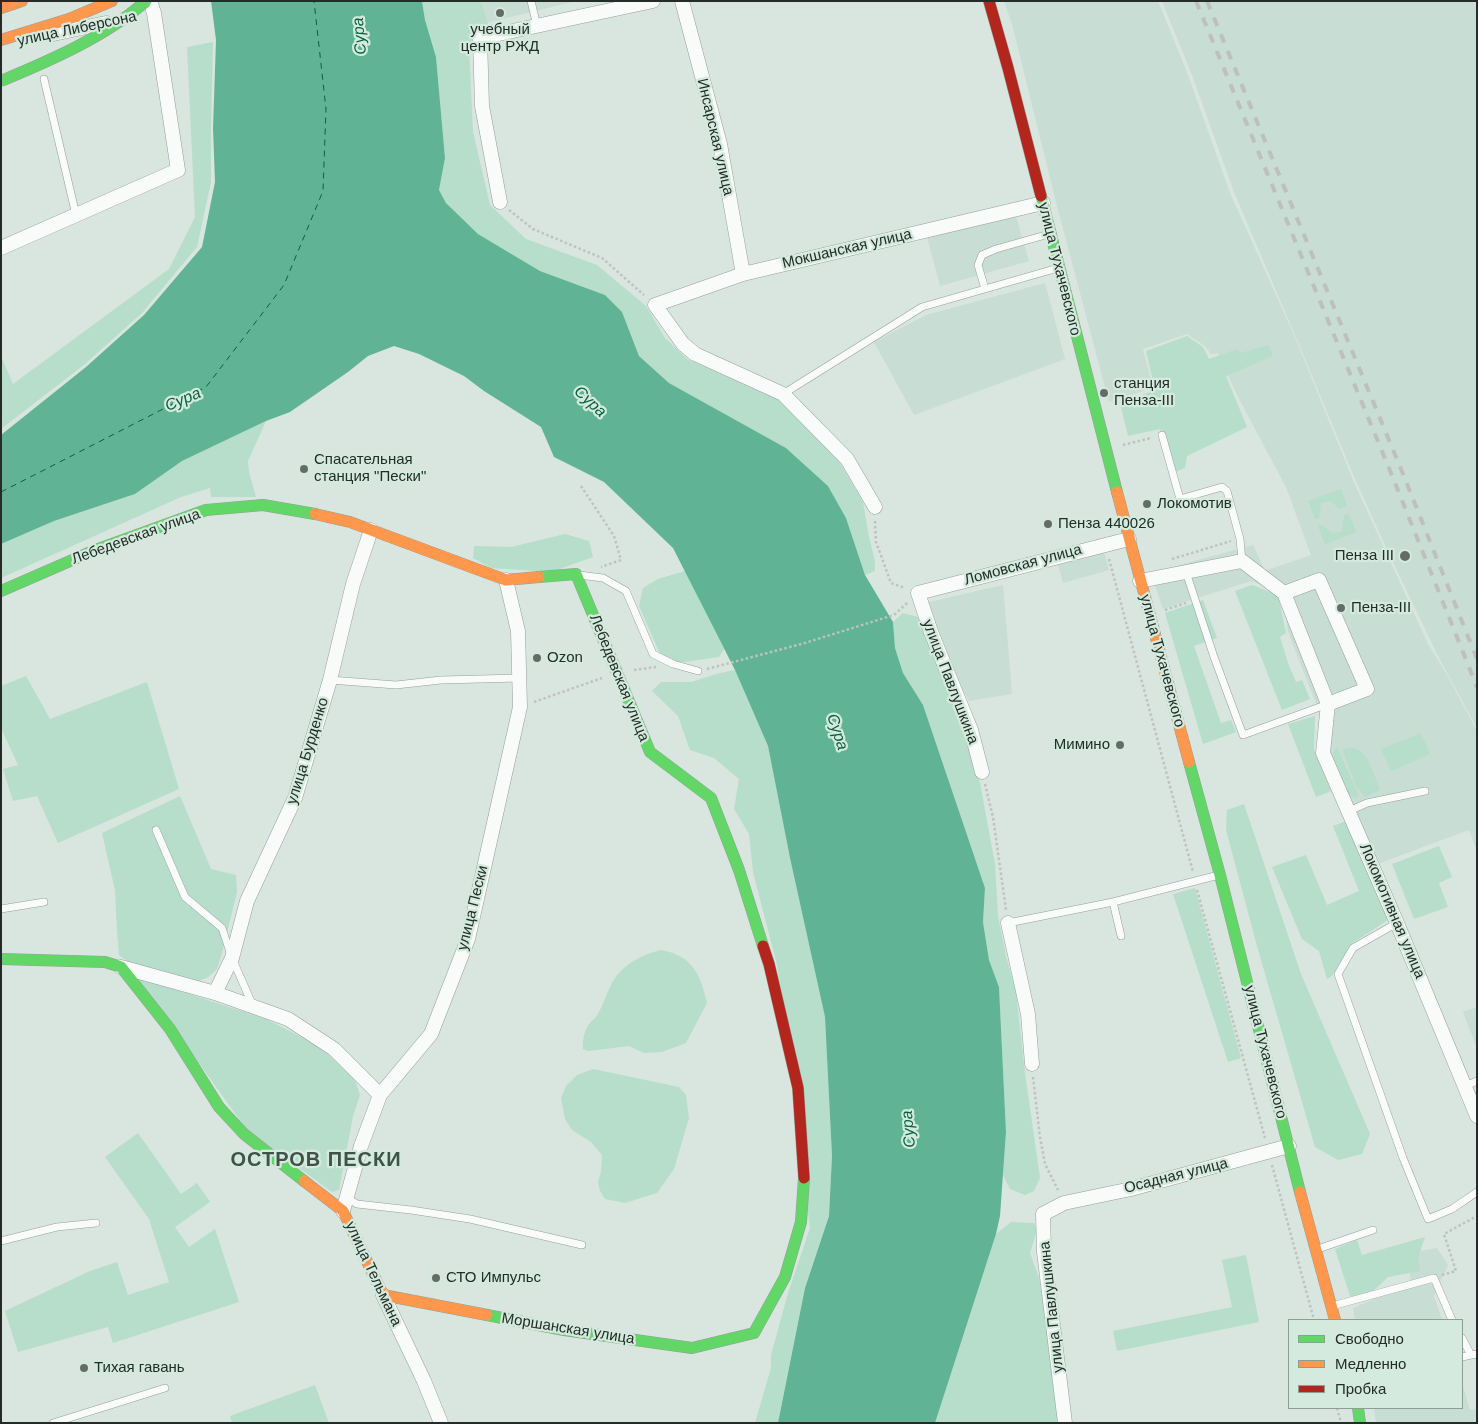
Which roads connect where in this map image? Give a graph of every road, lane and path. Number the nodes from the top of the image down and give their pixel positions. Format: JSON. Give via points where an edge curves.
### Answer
{"nodes":[{"id":1,"x":22,"y":1,"type":"edge"},
{"id":2,"x":112,"y":1,"type":"edge"},
{"id":3,"x":531,"y":1,"type":"edge"},
{"id":4,"x":653,"y":1,"type":"edge"},
{"id":5,"x":682,"y":1,"type":"edge"},
{"id":6,"x":989,"y":1,"type":"edge"},
{"id":7,"x":150,"y":5,"type":"edge"},
{"id":8,"x":1,"y":8,"type":"edge"},
{"id":9,"x":537,"y":26,"type":"junction"},
{"id":10,"x":1,"y":42,"type":"edge"},
{"id":11,"x":44,"y":79,"type":"dead end"},
{"id":12,"x":1,"y":81,"type":"edge"},
{"id":13,"x":500,"y":202,"type":"joint"},
{"id":14,"x":1042,"y":203,"type":"junction"},
{"id":15,"x":76,"y":215,"type":"junction"},
{"id":16,"x":1050,"y":234,"type":"junction"},
{"id":17,"x":1,"y":248,"type":"edge"},
{"id":18,"x":1058,"y":268,"type":"junction"},
{"id":19,"x":743,"y":274,"type":"junction"},
{"id":20,"x":985,"y":289,"type":"junction"},
{"id":21,"x":655,"y":305,"type":"junction"},
{"id":22,"x":783,"y":394,"type":"junction"},
{"id":23,"x":1162,"y":435,"type":"joint"},
{"id":24,"x":1119,"y":446,"type":"dead end"},
{"id":25,"x":580,"y":486,"type":"dead end"},
{"id":26,"x":875,"y":507,"type":"joint"},
{"id":27,"x":371,"y":530,"type":"junction"},
{"id":28,"x":1129,"y":538,"type":"junction"},
{"id":29,"x":1240,"y":539,"type":"junction"},
{"id":30,"x":1105,"y":544,"type":"junction"},
{"id":31,"x":1171,"y":559,"type":"dead end"},
{"id":32,"x":1242,"y":560,"type":"junction"},
{"id":33,"x":1186,"y":572,"type":"junction"},
{"id":34,"x":576,"y":574,"type":"junction"},
{"id":35,"x":506,"y":580,"type":"junction"},
{"id":36,"x":1140,"y":581,"type":"junction"},
{"id":37,"x":1,"y":591,"type":"edge"},
{"id":38,"x":918,"y":593,"type":"junction"},
{"id":39,"x":1284,"y":593,"type":"junction"},
{"id":40,"x":1187,"y":603,"type":"dead end"},
{"id":41,"x":1160,"y":611,"type":"dead end"},
{"id":42,"x":894,"y":615,"type":"dead end"},
{"id":43,"x":729,"y":664,"type":"dead end"},
{"id":44,"x":698,"y":671,"type":"dead end"},
{"id":45,"x":617,"y":673,"type":"junction"},
{"id":46,"x":519,"y":678,"type":"junction"},
{"id":47,"x":330,"y":680,"type":"junction"},
{"id":48,"x":1328,"y":704,"type":"junction"},
{"id":49,"x":520,"y":707,"type":"junction"},
{"id":50,"x":982,"y":772,"type":"joint"},
{"id":51,"x":1425,"y":791,"type":"dead end"},
{"id":52,"x":1348,"y":811,"type":"junction"},
{"id":53,"x":156,"y":830,"type":"dead end"},
{"id":54,"x":1220,"y":875,"type":"junction"},
{"id":55,"x":1195,"y":882,"type":"junction"},
{"id":56,"x":44,"y":902,"type":"dead end"},
{"id":57,"x":1113,"y":902,"type":"junction"},
{"id":58,"x":1,"y":909,"type":"edge"},
{"id":59,"x":1008,"y":923,"type":"junction"},
{"id":60,"x":1397,"y":923,"type":"junction"},
{"id":61,"x":1121,"y":936,"type":"dead end"},
{"id":62,"x":232,"y":958,"type":"junction"},
{"id":63,"x":1,"y":959,"type":"edge"},
{"id":64,"x":121,"y":967,"type":"junction"},
{"id":65,"x":215,"y":993,"type":"junction"},
{"id":66,"x":254,"y":1007,"type":"junction"},
{"id":67,"x":1032,"y":1064,"type":"joint"},
{"id":68,"x":1471,"y":1083,"type":"edge"},
{"id":69,"x":380,"y":1095,"type":"junction"},
{"id":70,"x":1477,"y":1116,"type":"edge"},
{"id":71,"x":1288,"y":1146,"type":"junction"},
{"id":72,"x":1269,"y":1152,"type":"junction"},
{"id":73,"x":1477,"y":1192,"type":"edge"},
{"id":74,"x":1064,"y":1203,"type":"junction"},
{"id":75,"x":345,"y":1205,"type":"junction"},
{"id":76,"x":1477,"y":1216,"type":"edge"},
{"id":77,"x":96,"y":1224,"type":"dead end"},
{"id":78,"x":1372,"y":1230,"type":"dead end"},
{"id":79,"x":1,"y":1241,"type":"edge"},
{"id":80,"x":582,"y":1245,"type":"dead end"},
{"id":81,"x":1315,"y":1250,"type":"junction"},
{"id":82,"x":1434,"y":1278,"type":"junction"},
{"id":83,"x":383,"y":1295,"type":"junction"},
{"id":84,"x":1331,"y":1306,"type":"junction"},
{"id":85,"x":1314,"y":1319,"type":"edge"},
{"id":86,"x":1335,"y":1319,"type":"edge"},
{"id":87,"x":1452,"y":1319,"type":"edge"},
{"id":88,"x":754,"y":1333,"type":"joint"},
{"id":89,"x":1463,"y":1339,"type":"edge"},
{"id":90,"x":1474,"y":1354,"type":"edge"},
{"id":91,"x":165,"y":1388,"type":"dead end"},
{"id":92,"x":1337,"y":1409,"type":"edge"},
{"id":93,"x":1358,"y":1409,"type":"edge"},
{"id":94,"x":53,"y":1423,"type":"edge"},
{"id":95,"x":441,"y":1423,"type":"edge"},
{"id":96,"x":1065,"y":1423,"type":"edge"},
{"id":97,"x":1341,"y":1423,"type":"edge"},
{"id":98,"x":1360,"y":1423,"type":"edge"}],
"edges":[{"from":1,"to":8,"type":"street"},
{"from":2,"to":10,"type":"street"},
{"from":3,"to":9,"type":"lane"},
{"from":4,"to":9,"type":"street"},
{"from":5,"to":19,"type":"street","name":"Инсарская улица","via":[[720,144]]},
{"from":6,"to":14,"type":"street","name":"улица Тухачевского"},
{"from":7,"to":10,"type":"street","name":"улица Либерсона"},
{"from":7,"to":12,"type":"street","bridge":true,"via":[[82,44]]},
{"from":7,"to":15,"type":"street","via":[[178,170]]},
{"from":9,"to":13,"type":"street","via":[[480,38],[482,106]]},
{"from":11,"to":15,"type":"lane"},
{"from":13,"to":21,"type":"path","via":[[533,229],[602,258]]},
{"from":14,"to":16,"type":"street","name":"улица Тухачевского"},
{"from":14,"to":19,"type":"street","name":"Мокшанская улица"},
{"from":15,"to":17,"type":"street"},
{"from":16,"to":18,"type":"street","name":"улица Тухачевского"},
{"from":16,"to":20,"type":"lane","via":[[982,255],[978,266]]},
{"from":18,"to":20,"type":"lane"},
{"from":18,"to":28,"type":"street","name":"улица Тухачевского"},
{"from":19,"to":21,"type":"street","name":"Мокшанская улица"},
{"from":20,"to":22,"type":"lane","via":[[922,308]]},
{"from":21,"to":22,"type":"street","via":[[683,344],[695,354]]},
{"from":22,"to":26,"type":"street","via":[[847,459]]},
{"from":23,"to":24,"type":"path"},
{"from":23,"to":29,"type":"lane","via":[[1180,499],[1222,487],[1227,491]]},
{"from":25,"to":34,"type":"path","via":[[614,536],[620,560]]},
{"from":26,"to":38,"type":"path","via":[[876,542],[891,583]]},
{"from":27,"to":35,"type":"street","name":"Лебедевская улица"},
{"from":27,"to":37,"type":"street","name":"Лебедевская улица","via":[[350,522],[263,505],[206,510],[93,551]]},
{"from":27,"to":47,"type":"street","name":"улица Бурденко","via":[[353,584]]},
{"from":28,"to":30,"type":"street","name":"Ломовская улица"},
{"from":28,"to":36,"type":"street","name":"улица Тухачевского"},
{"from":29,"to":31,"type":"path"},
{"from":29,"to":32,"type":"lane"},
{"from":30,"to":38,"type":"street","name":"Ломовская улица"},
{"from":30,"to":55,"type":"path"},
{"from":32,"to":33,"type":"street"},
{"from":32,"to":39,"type":"street"},
{"from":33,"to":36,"type":"street"},
{"from":33,"to":48,"type":"lane","via":[[1243,735]]},
{"from":34,"to":35,"type":"street","name":"Лебедевская улица"},
{"from":34,"to":44,"type":"lane","via":[[603,578],[626,591],[653,654]]},
{"from":34,"to":45,"type":"street","name":"Лебедевская улица"},
{"from":35,"to":46,"type":"street","name":"улица Пески","via":[[518,631]]},
{"from":36,"to":54,"type":"street","name":"улица Тухачевского"},
{"from":38,"to":50,"type":"street","name":"улица Павлушкина","via":[[971,730]]},
{"from":39,"to":48,"type":"street"},
{"from":39,"to":48,"type":"street","via":[[1319,580],[1367,689]]},
{"from":40,"to":41,"type":"path"},
{"from":42,"to":43,"type":"path"},
{"from":45,"to":49,"type":"path"},
{"from":45,"to":88,"type":"street","name":"Лебедевская улица","via":[[650,752],[711,798],[739,870],[769,964],[798,1088],[804,1183],[801,1222],[786,1277]]},
{"from":46,"to":47,"type":"lane","via":[[396,685]]},
{"from":46,"to":49,"type":"street","name":"улица Пески"},
{"from":47,"to":62,"type":"street","name":"улица Бурденко","via":[[295,798],[247,901]]},
{"from":48,"to":52,"type":"street","name":"Локомотивная улица","via":[[1323,753]]},
{"from":49,"to":69,"type":"street","name":"улица Пески","via":[[468,939],[431,1034]]},
{"from":50,"to":59,"type":"path","via":[[993,817]]},
{"from":51,"to":52,"type":"lane","via":[[1367,803]]},
{"from":52,"to":60,"type":"street","name":"Локомотивная улица"},
{"from":53,"to":62,"type":"lane","via":[[185,897],[222,928]]},
{"from":54,"to":55,"type":"lane"},
{"from":54,"to":71,"type":"street","name":"улица Тухачевского"},
{"from":55,"to":57,"type":"lane"},
{"from":55,"to":72,"type":"path"},
{"from":56,"to":58,"type":"lane"},
{"from":57,"to":59,"type":"lane"},
{"from":57,"to":61,"type":"lane"},
{"from":59,"to":67,"type":"street","via":[[1028,1014]]},
{"from":60,"to":68,"type":"street","name":"Локомотивная улица"},
{"from":60,"to":73,"type":"lane","via":[[1354,948],[1338,974],[1428,1219],[1452,1209]]},
{"from":62,"to":65,"type":"street","name":"улица Бурденко"},
{"from":62,"to":66,"type":"lane"},
{"from":63,"to":64,"type":"street","via":[[105,962]]},
{"from":64,"to":65,"type":"street"},
{"from":64,"to":75,"type":"street","name":"улица Тельмана","via":[[170,1029],[219,1107],[244,1134]]},
{"from":65,"to":66,"type":"street"},
{"from":66,"to":69,"type":"street","via":[[288,1019],[334,1049]]},
{"from":67,"to":74,"type":"path","via":[[1045,1164]]},
{"from":68,"to":70,"type":"street","name":"Локомотивная улица"},
{"from":69,"to":75,"type":"street","name":"улица Пески","via":[[361,1146]]},
{"from":71,"to":72,"type":"street","name":"Осадная улица"},
{"from":71,"to":81,"type":"street","name":"улица Тухачевского"},
{"from":72,"to":74,"type":"street","name":"Осадная улица"},
{"from":72,"to":85,"type":"path"},
{"from":74,"to":96,"type":"street","name":"улица Павлушкина","via":[[1043,1214],[1044,1252]]},
{"from":75,"to":80,"type":"lane","via":[[470,1219]]},
{"from":75,"to":83,"type":"street","name":"улица Тельмана"},
{"from":76,"to":82,"type":"path","via":[[1444,1234],[1456,1271]]},
{"from":77,"to":79,"type":"lane","via":[[57,1227]]},
{"from":78,"to":81,"type":"lane"},
{"from":81,"to":84,"type":"street","name":"улица Тухачевского"},
{"from":82,"to":84,"type":"lane"},
{"from":82,"to":87,"type":"lane"},
{"from":83,"to":88,"type":"street","name":"Моршанская улица","via":[[564,1330],[692,1348]]},
{"from":83,"to":95,"type":"street","name":"улица Тельмана"},
{"from":84,"to":86,"type":"street","name":"улица Тухачевского"},
{"from":89,"to":90,"type":"lane"},
{"from":91,"to":94,"type":"lane"},
{"from":92,"to":97,"type":"path"},
{"from":93,"to":98,"type":"street"}]}
